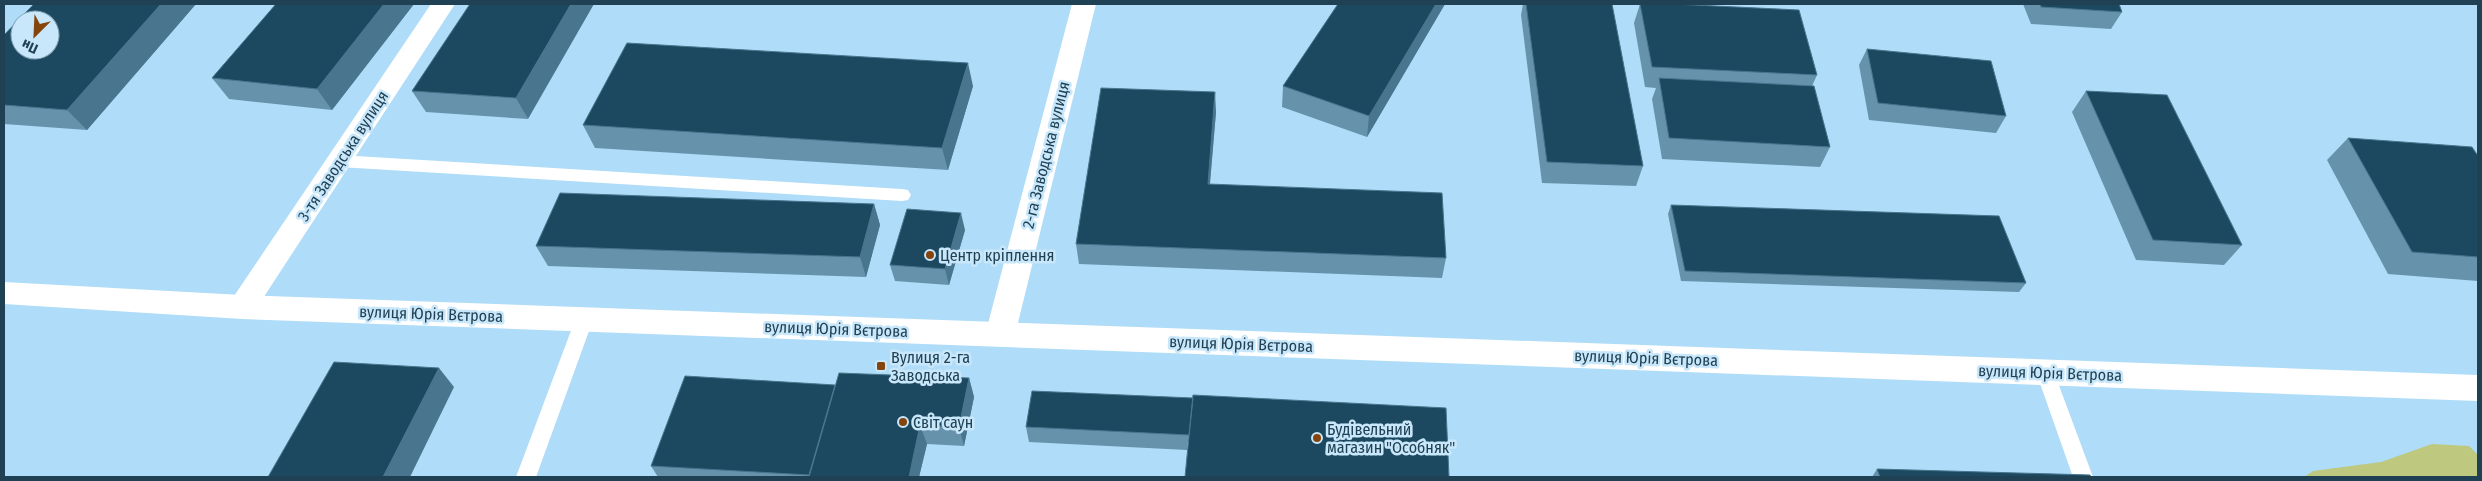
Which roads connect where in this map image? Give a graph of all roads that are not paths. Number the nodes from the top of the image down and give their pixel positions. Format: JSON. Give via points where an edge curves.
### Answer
{"nodes":[{"id":1,"x":443,"y":4,"type":"edge"},
{"id":2,"x":1084,"y":4,"type":"edge"},
{"id":3,"x":339,"y":161,"type":"junction"},
{"id":4,"x":902,"y":194,"type":"dead end"},
{"id":5,"x":4,"y":294,"type":"edge"},
{"id":6,"x":242,"y":307,"type":"junction"},
{"id":7,"x":584,"y":320,"type":"junction"},
{"id":8,"x":1000,"y":335,"type":"junction"},
{"id":9,"x":2045,"y":372,"type":"junction"},
{"id":10,"x":2478,"y":388,"type":"edge"},
{"id":11,"x":526,"y":477,"type":"edge"},
{"id":12,"x":2083,"y":477,"type":"edge"}],
"edges":[{"from":1,"to":3,"type":"street","name":"3-тя Заводська вулиця"},
{"from":2,"to":8,"type":"street","name":"2-га Заводська вулиця"},
{"from":3,"to":4,"type":"lane"},
{"from":3,"to":6,"type":"street","name":"3-тя Заводська вулиця"},
{"from":5,"to":6,"type":"street","name":"вулиця Юрія Вєтрова"},
{"from":6,"to":7,"type":"street","name":"вулиця Юрія Вєтрова"},
{"from":7,"to":8,"type":"street","name":"вулиця Юрія Вєтрова"},
{"from":7,"to":11,"type":"lane"},
{"from":8,"to":9,"type":"street","name":"вулиця Юрія Вєтрова"},
{"from":9,"to":10,"type":"street","name":"вулиця Юрія Вєтрова"},
{"from":9,"to":12,"type":"lane"}]}
